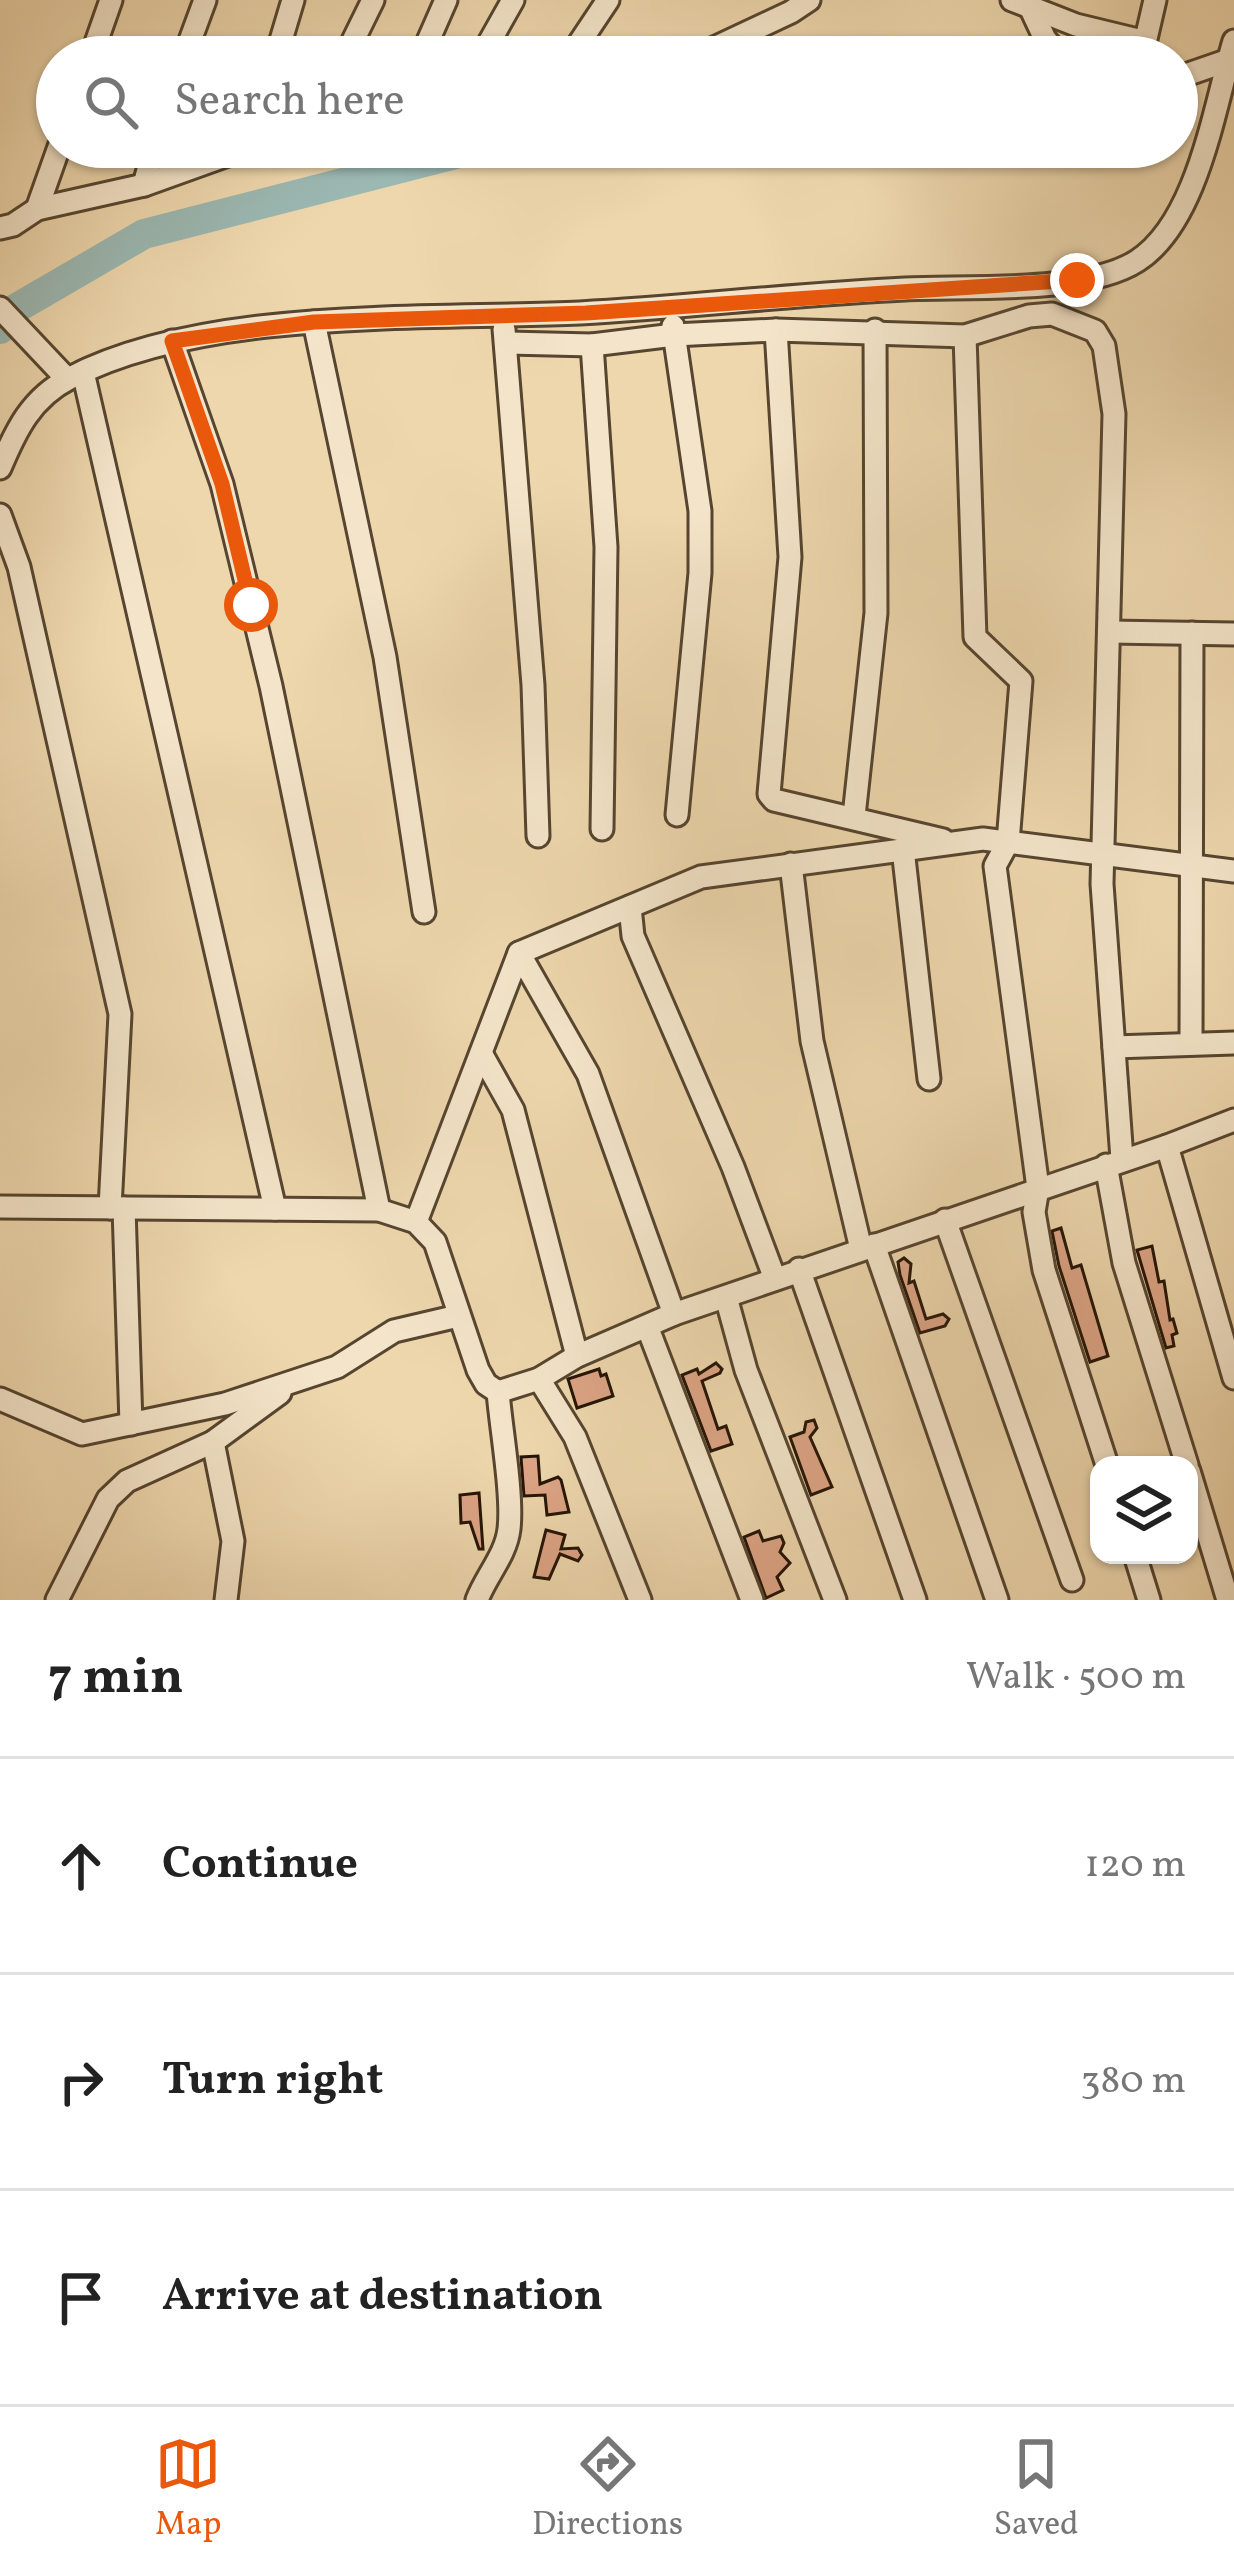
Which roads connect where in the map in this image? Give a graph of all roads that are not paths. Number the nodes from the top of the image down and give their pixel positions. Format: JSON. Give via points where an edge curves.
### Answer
{"nodes":[{"id":1,"x":111,"y":0,"type":"edge"},
{"id":2,"x":205,"y":0,"type":"edge"},
{"id":3,"x":293,"y":0,"type":"edge"},
{"id":4,"x":373,"y":0,"type":"edge"},
{"id":5,"x":446,"y":0,"type":"edge"},
{"id":6,"x":513,"y":0,"type":"edge"},
{"id":7,"x":608,"y":0,"type":"edge"},
{"id":8,"x":809,"y":0,"type":"edge"},
{"id":9,"x":1155,"y":0,"type":"edge"},
{"id":10,"x":1021,"y":4,"type":"edge"},
{"id":11,"x":98,"y":36,"type":"edge"},
{"id":12,"x":192,"y":36,"type":"edge"},
{"id":13,"x":282,"y":36,"type":"edge"},
{"id":14,"x":355,"y":36,"type":"edge"},
{"id":15,"x":430,"y":36,"type":"edge"},
{"id":16,"x":493,"y":36,"type":"edge"},
{"id":17,"x":584,"y":36,"type":"edge"},
{"id":18,"x":737,"y":36,"type":"edge"},
{"id":19,"x":1044,"y":36,"type":"edge"},
{"id":20,"x":1121,"y":36,"type":"edge"},
{"id":21,"x":1147,"y":36,"type":"edge"},
{"id":22,"x":1231,"y":51,"type":"edge"},
{"id":23,"x":1198,"y":68,"type":"edge"},
{"id":24,"x":1198,"y":161,"type":"edge"},
{"id":25,"x":52,"y":168,"type":"edge"},
{"id":26,"x":148,"y":168,"type":"edge"},
{"id":27,"x":191,"y":168,"type":"edge"},
{"id":28,"x":1196,"y":168,"type":"edge"},
{"id":29,"x":144,"y":185,"type":"junction"},
{"id":30,"x":37,"y":209,"type":"junction"},
{"id":31,"x":0,"y":228,"type":"edge"},
{"id":32,"x":1052,"y":283,"type":"junction"},
{"id":33,"x":0,"y":308,"type":"edge"},
{"id":34,"x":670,"y":308,"type":"junction"},
{"id":35,"x":1052,"y":314,"type":"junction"},
{"id":36,"x":503,"y":316,"type":"junction"},
{"id":37,"x":314,"y":322,"type":"junction"},
{"id":38,"x":776,"y":330,"type":"junction"},
{"id":39,"x":875,"y":330,"type":"junction"},
{"id":40,"x":674,"y":335,"type":"junction"},
{"id":41,"x":965,"y":336,"type":"junction"},
{"id":42,"x":172,"y":341,"type":"junction"},
{"id":43,"x":506,"y":343,"type":"junction"},
{"id":44,"x":592,"y":345,"type":"junction"},
{"id":45,"x":75,"y":375,"type":"junction"},
{"id":46,"x":0,"y":468,"type":"edge"},
{"id":47,"x":0,"y":514,"type":"edge"},
{"id":48,"x":1109,"y":632,"type":"junction"},
{"id":49,"x":1192,"y":634,"type":"junction"},
{"id":50,"x":1234,"y":634,"type":"edge"},
{"id":51,"x":677,"y":815,"type":"dead end"},
{"id":52,"x":854,"y":816,"type":"junction"},
{"id":53,"x":602,"y":829,"type":"dead end"},
{"id":54,"x":538,"y":836,"type":"dead end"},
{"id":55,"x":1008,"y":842,"type":"junction"},
{"id":56,"x":956,"y":844,"type":"junction"},
{"id":57,"x":903,"y":850,"type":"junction"},
{"id":58,"x":1105,"y":854,"type":"junction"},
{"id":59,"x":791,"y":864,"type":"junction"},
{"id":60,"x":1194,"y":866,"type":"junction"},
{"id":61,"x":1234,"y":871,"type":"edge"},
{"id":62,"x":630,"y":907,"type":"junction"},
{"id":63,"x":424,"y":912,"type":"dead end"},
{"id":64,"x":520,"y":953,"type":"junction"},
{"id":65,"x":1234,"y":1043,"type":"edge"},
{"id":66,"x":1191,"y":1044,"type":"junction"},
{"id":67,"x":1114,"y":1047,"type":"junction"},
{"id":68,"x":481,"y":1053,"type":"junction"},
{"id":69,"x":929,"y":1079,"type":"dead end"},
{"id":70,"x":1234,"y":1120,"type":"edge"},
{"id":71,"x":1167,"y":1146,"type":"junction"},
{"id":72,"x":1114,"y":1162,"type":"junction"},
{"id":73,"x":1038,"y":1188,"type":"junction"},
{"id":74,"x":0,"y":1207,"type":"edge"},
{"id":75,"x":117,"y":1208,"type":"junction"},
{"id":76,"x":275,"y":1209,"type":"junction"},
{"id":77,"x":380,"y":1210,"type":"junction"},
{"id":78,"x":945,"y":1220,"type":"junction"},
{"id":79,"x":416,"y":1222,"type":"junction"},
{"id":80,"x":868,"y":1247,"type":"junction"},
{"id":81,"x":799,"y":1269,"type":"junction"},
{"id":82,"x":775,"y":1279,"type":"junction"},
{"id":83,"x":726,"y":1297,"type":"junction"},
{"id":84,"x":674,"y":1314,"type":"junction"},
{"id":85,"x":458,"y":1316,"type":"junction"},
{"id":86,"x":647,"y":1326,"type":"junction"},
{"id":87,"x":578,"y":1356,"type":"junction"},
{"id":88,"x":1234,"y":1378,"type":"edge"},
{"id":89,"x":299,"y":1379,"type":"junction"},
{"id":90,"x":539,"y":1379,"type":"junction"},
{"id":91,"x":498,"y":1392,"type":"junction"},
{"id":92,"x":0,"y":1399,"type":"edge"},
{"id":93,"x":131,"y":1424,"type":"junction"},
{"id":94,"x":213,"y":1442,"type":"junction"},
{"id":95,"x":1105,"y":1456,"type":"edge"},
{"id":96,"x":1184,"y":1456,"type":"edge"},
{"id":97,"x":1198,"y":1501,"type":"edge"},
{"id":98,"x":1138,"y":1564,"type":"edge"},
{"id":99,"x":1072,"y":1580,"type":"dead end"},
{"id":100,"x":57,"y":1600,"type":"edge"},
{"id":101,"x":226,"y":1600,"type":"edge"},
{"id":102,"x":477,"y":1600,"type":"edge"},
{"id":103,"x":640,"y":1600,"type":"edge"},
{"id":104,"x":752,"y":1600,"type":"edge"},
{"id":105,"x":835,"y":1600,"type":"edge"},
{"id":106,"x":915,"y":1600,"type":"edge"},
{"id":107,"x":997,"y":1600,"type":"edge"},
{"id":108,"x":1149,"y":1600,"type":"edge"},
{"id":109,"x":1228,"y":1600,"type":"edge"}],
"edges":[{"from":1,"to":11,"type":"street"},
{"from":2,"to":12,"type":"street"},
{"from":3,"to":13,"type":"street"},
{"from":4,"to":14,"type":"street"},
{"from":5,"to":15,"type":"street"},
{"from":6,"to":16,"type":"street"},
{"from":7,"to":17,"type":"street"},
{"from":8,"to":18,"type":"street"},
{"from":9,"to":21,"type":"street"},
{"from":10,"to":19,"type":"street"},
{"from":10,"to":20,"type":"street"},
{"from":22,"to":23,"type":"street"},
{"from":22,"to":24,"type":"street"},
{"from":25,"to":30,"type":"street"},
{"from":26,"to":29,"type":"street"},
{"from":27,"to":29,"type":"street"},
{"from":28,"to":32,"type":"street","via":[[1180,216],[1160,243],[1102,276]]},
{"from":29,"to":30,"type":"street"},
{"from":30,"to":31,"type":"street"},
{"from":32,"to":34,"type":"street"},
{"from":32,"to":35,"type":"street"},
{"from":33,"to":45,"type":"street"},
{"from":34,"to":36,"type":"street"},
{"from":34,"to":40,"type":"street"},
{"from":35,"to":41,"type":"street"},
{"from":35,"to":48,"type":"street","via":[[1095,332],[1104,346],[1114,414]]},
{"from":36,"to":37,"type":"street"},
{"from":36,"to":43,"type":"street"},
{"from":37,"to":42,"type":"street"},
{"from":37,"to":63,"type":"street","via":[[385,657]]},
{"from":38,"to":39,"type":"street"},
{"from":38,"to":40,"type":"street"},
{"from":38,"to":52,"type":"street","via":[[790,557],[769,794]]},
{"from":39,"to":41,"type":"street"},
{"from":39,"to":52,"type":"street","via":[[876,613]]},
{"from":40,"to":44,"type":"street"},
{"from":40,"to":51,"type":"street","via":[[700,511]]},
{"from":41,"to":55,"type":"street","via":[[974,637],[1021,680]]},
{"from":42,"to":45,"type":"street"},
{"from":42,"to":77,"type":"street","via":[[222,484],[271,686]]},
{"from":43,"to":44,"type":"street"},
{"from":43,"to":54,"type":"street"},
{"from":44,"to":53,"type":"street","via":[[606,547]]},
{"from":45,"to":46,"type":"street","via":[[27,412]]},
{"from":45,"to":76,"type":"street"},
{"from":47,"to":75,"type":"street","via":[[20,568],[119,1014]]},
{"from":48,"to":49,"type":"street"},
{"from":48,"to":58,"type":"street"},
{"from":49,"to":50,"type":"street"},
{"from":49,"to":60,"type":"street"},
{"from":52,"to":56,"type":"street"},
{"from":55,"to":56,"type":"street"},
{"from":55,"to":58,"type":"street"},
{"from":55,"to":73,"type":"street","via":[[995,866]]},
{"from":56,"to":57,"type":"street"},
{"from":57,"to":59,"type":"street"},
{"from":57,"to":69,"type":"street"},
{"from":58,"to":60,"type":"street"},
{"from":58,"to":67,"type":"street"},
{"from":59,"to":62,"type":"street","via":[[701,877]]},
{"from":59,"to":80,"type":"street","via":[[812,1041]]},
{"from":60,"to":61,"type":"street"},
{"from":60,"to":66,"type":"street"},
{"from":62,"to":64,"type":"street"},
{"from":62,"to":82,"type":"street","via":[[633,936]]},
{"from":64,"to":68,"type":"street"},
{"from":64,"to":84,"type":"street","via":[[588,1074]]},
{"from":65,"to":66,"type":"street"},
{"from":66,"to":67,"type":"street"},
{"from":67,"to":72,"type":"street"},
{"from":68,"to":79,"type":"street"},
{"from":68,"to":87,"type":"street","via":[[513,1110]]},
{"from":70,"to":71,"type":"street"},
{"from":71,"to":72,"type":"street"},
{"from":71,"to":88,"type":"street"},
{"from":72,"to":73,"type":"street"},
{"from":72,"to":96,"type":"street","via":[[1124,1263]]},
{"from":73,"to":78,"type":"street"},
{"from":73,"to":95,"type":"street","via":[[1044,1270]]},
{"from":74,"to":75,"type":"street"},
{"from":75,"to":76,"type":"street"},
{"from":75,"to":93,"type":"street"},
{"from":76,"to":77,"type":"street"},
{"from":77,"to":79,"type":"street"},
{"from":78,"to":80,"type":"street"},
{"from":78,"to":99,"type":"street"},
{"from":79,"to":85,"type":"street","via":[[435,1242]]},
{"from":80,"to":81,"type":"street"},
{"from":80,"to":107,"type":"street"},
{"from":81,"to":82,"type":"street"},
{"from":81,"to":106,"type":"street"},
{"from":82,"to":83,"type":"street"},
{"from":83,"to":84,"type":"street"},
{"from":83,"to":105,"type":"street"},
{"from":84,"to":86,"type":"street"},
{"from":85,"to":89,"type":"street","via":[[394,1331],[337,1367]]},
{"from":85,"to":91,"type":"street","via":[[478,1370]]},
{"from":86,"to":87,"type":"street"},
{"from":86,"to":104,"type":"street"},
{"from":87,"to":90,"type":"street"},
{"from":89,"to":93,"type":"street"},
{"from":89,"to":94,"type":"street"},
{"from":90,"to":91,"type":"street"},
{"from":90,"to":103,"type":"street","via":[[575,1437]]},
{"from":91,"to":102,"type":"street","via":[[509,1529]]},
{"from":92,"to":93,"type":"street","via":[[82,1435]]},
{"from":94,"to":100,"type":"street","via":[[127,1481],[108,1499]]},
{"from":94,"to":101,"type":"street","via":[[233,1541]]},
{"from":97,"to":109,"type":"street"},
{"from":98,"to":108,"type":"street"}]}
